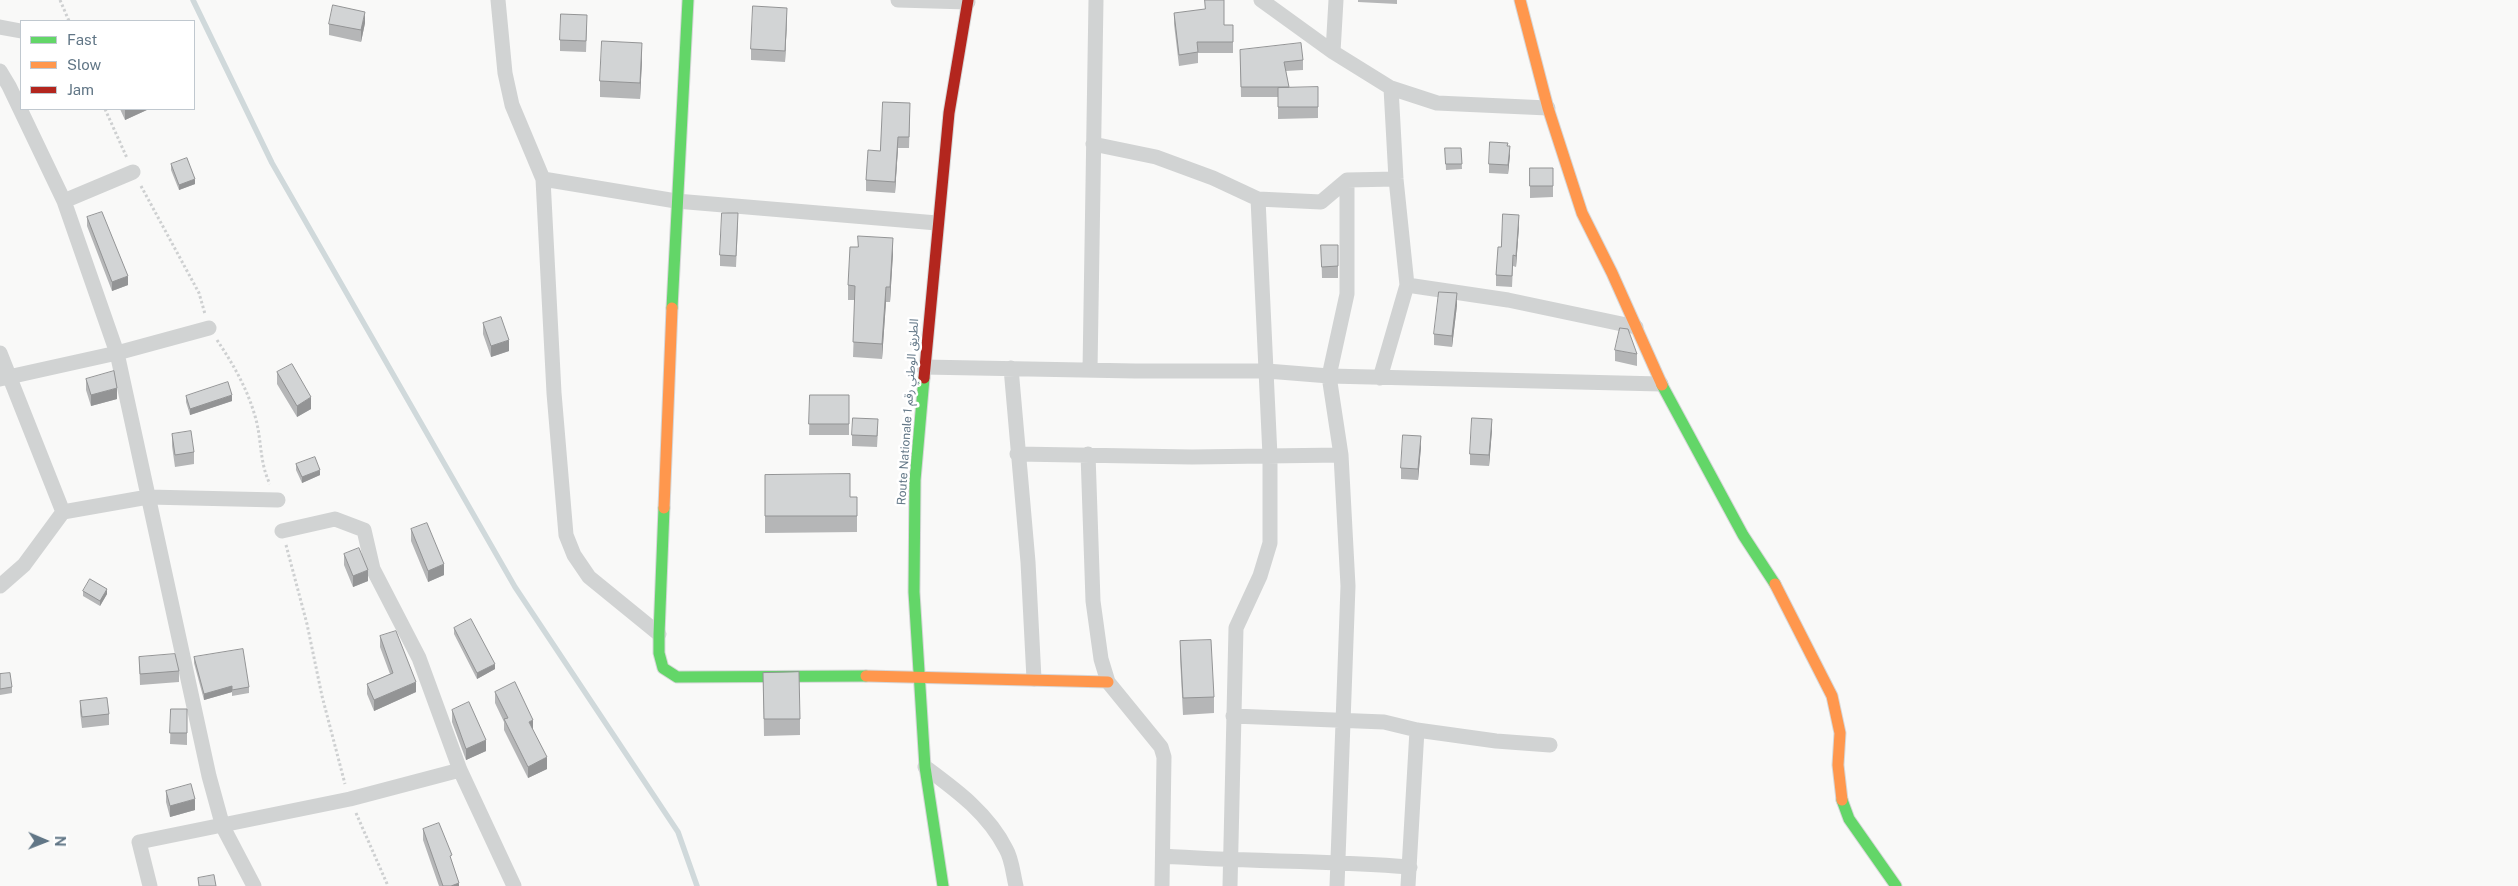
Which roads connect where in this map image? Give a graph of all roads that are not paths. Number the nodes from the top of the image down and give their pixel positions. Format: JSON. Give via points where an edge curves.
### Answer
{"nodes":[{"id":1,"x":498,"y":0,"type":"edge"},
{"id":2,"x":688,"y":0,"type":"edge"},
{"id":3,"x":898,"y":0,"type":"edge"},
{"id":4,"x":1096,"y":0,"type":"edge"},
{"id":5,"x":1261,"y":0,"type":"edge"},
{"id":6,"x":1336,"y":0,"type":"edge"},
{"id":7,"x":1520,"y":0,"type":"edge"},
{"id":8,"x":968,"y":1,"type":"edge"},
{"id":9,"x":0,"y":27,"type":"edge"},
{"id":10,"x":20,"y":31,"type":"edge"},
{"id":11,"x":1333,"y":52,"type":"junction"},
{"id":12,"x":0,"y":71,"type":"edge"},
{"id":13,"x":1391,"y":88,"type":"junction"},
{"id":14,"x":20,"y":107,"type":"edge"},
{"id":15,"x":1548,"y":108,"type":"junction"},
{"id":16,"x":21,"y":110,"type":"edge"},
{"id":17,"x":1094,"y":144,"type":"junction"},
{"id":18,"x":133,"y":172,"type":"dead end"},
{"id":19,"x":543,"y":179,"type":"junction"},
{"id":20,"x":1396,"y":179,"type":"junction"},
{"id":21,"x":1347,"y":180,"type":"junction"},
{"id":22,"x":1258,"y":199,"type":"junction"},
{"id":23,"x":676,"y":201,"type":"junction"},
{"id":24,"x":64,"y":202,"type":"junction"},
{"id":25,"x":937,"y":223,"type":"junction"},
{"id":26,"x":1407,"y":285,"type":"junction"},
{"id":27,"x":1636,"y":327,"type":"junction"},
{"id":28,"x":209,"y":328,"type":"dead end"},
{"id":29,"x":0,"y":353,"type":"edge"},
{"id":30,"x":117,"y":353,"type":"junction"},
{"id":31,"x":923,"y":367,"type":"junction"},
{"id":32,"x":1011,"y":368,"type":"junction"},
{"id":33,"x":1090,"y":370,"type":"junction"},
{"id":34,"x":1267,"y":371,"type":"junction"},
{"id":35,"x":1329,"y":376,"type":"junction"},
{"id":36,"x":5,"y":377,"type":"edge"},
{"id":37,"x":1380,"y":378,"type":"junction"},
{"id":38,"x":1661,"y":384,"type":"junction"},
{"id":39,"x":1017,"y":454,"type":"junction"},
{"id":40,"x":1088,"y":454,"type":"junction"},
{"id":41,"x":1341,"y":455,"type":"junction"},
{"id":42,"x":1270,"y":456,"type":"junction"},
{"id":43,"x":148,"y":498,"type":"junction"},
{"id":44,"x":278,"y":500,"type":"dead end"},
{"id":45,"x":63,"y":512,"type":"junction"},
{"id":46,"x":282,"y":531,"type":"dead end"},
{"id":47,"x":0,"y":586,"type":"edge"},
{"id":48,"x":659,"y":634,"type":"junction"},
{"id":49,"x":918,"y":676,"type":"junction"},
{"id":50,"x":1034,"y":679,"type":"junction"},
{"id":51,"x":1108,"y":682,"type":"junction"},
{"id":52,"x":1233,"y":716,"type":"junction"},
{"id":53,"x":1343,"y":719,"type":"junction"},
{"id":54,"x":1416,"y":730,"type":"junction"},
{"id":55,"x":1550,"y":745,"type":"dead end"},
{"id":56,"x":925,"y":767,"type":"junction"},
{"id":57,"x":460,"y":770,"type":"junction"},
{"id":58,"x":223,"y":827,"type":"junction"},
{"id":59,"x":1163,"y":856,"type":"junction"},
{"id":60,"x":1229,"y":860,"type":"junction"},
{"id":61,"x":1339,"y":861,"type":"junction"},
{"id":62,"x":1410,"y":867,"type":"junction"},
{"id":63,"x":150,"y":886,"type":"edge"},
{"id":64,"x":254,"y":886,"type":"edge"},
{"id":65,"x":514,"y":886,"type":"edge"},
{"id":66,"x":943,"y":886,"type":"edge"},
{"id":67,"x":1016,"y":886,"type":"edge"},
{"id":68,"x":1162,"y":886,"type":"edge"},
{"id":69,"x":1230,"y":886,"type":"edge"},
{"id":70,"x":1337,"y":886,"type":"edge"},
{"id":71,"x":1408,"y":886,"type":"edge"},
{"id":72,"x":1896,"y":886,"type":"edge"}],
"edges":[{"from":1,"to":19,"type":"street","via":[[505,73],[512,105]]},
{"from":2,"to":23,"type":"main road"},
{"from":3,"to":8,"type":"street"},
{"from":4,"to":17,"type":"street"},
{"from":5,"to":11,"type":"street"},
{"from":6,"to":11,"type":"street"},
{"from":7,"to":15,"type":"main road"},
{"from":8,"to":25,"type":"main road","name":"Route Nationale الطريق الوطني رقم 1","via":[[949,114]]},
{"from":9,"to":10,"type":"street"},
{"from":11,"to":13,"type":"street"},
{"from":12,"to":14,"type":"street"},
{"from":13,"to":15,"type":"street","via":[[1437,103]]},
{"from":13,"to":20,"type":"street"},
{"from":15,"to":27,"type":"main road","via":[[1582,213]]},
{"from":16,"to":24,"type":"street"},
{"from":17,"to":22,"type":"street","via":[[1156,157]]},
{"from":17,"to":33,"type":"street"},
{"from":18,"to":24,"type":"street"},
{"from":19,"to":23,"type":"street"},
{"from":19,"to":48,"type":"street","via":[[554,393],[566,535],[588,577]]},
{"from":20,"to":21,"type":"street"},
{"from":20,"to":26,"type":"street"},
{"from":21,"to":22,"type":"street","via":[[1321,202]]},
{"from":21,"to":35,"type":"street","via":[[1347,294]]},
{"from":22,"to":34,"type":"street"},
{"from":23,"to":25,"type":"street"},
{"from":23,"to":48,"type":"main road"},
{"from":24,"to":30,"type":"street"},
{"from":25,"to":31,"type":"main road","name":"Route Nationale الطريق الوطني رقم 1"},
{"from":26,"to":27,"type":"street","via":[[1508,300]]},
{"from":26,"to":37,"type":"street"},
{"from":27,"to":38,"type":"main road"},
{"from":28,"to":30,"type":"street"},
{"from":29,"to":36,"type":"street"},
{"from":30,"to":36,"type":"street"},
{"from":30,"to":43,"type":"street"},
{"from":31,"to":32,"type":"street"},
{"from":31,"to":49,"type":"main road","name":"Route Nationale الطريق الوطني رقم 1","via":[[915,480],[914,592]]},
{"from":32,"to":33,"type":"street"},
{"from":32,"to":39,"type":"street"},
{"from":33,"to":34,"type":"street"},
{"from":34,"to":35,"type":"street"},
{"from":34,"to":42,"type":"street"},
{"from":35,"to":37,"type":"street"},
{"from":35,"to":41,"type":"street"},
{"from":36,"to":45,"type":"street"},
{"from":37,"to":38,"type":"street"},
{"from":38,"to":72,"type":"main road","via":[[1743,535],[1782,594],[1832,696],[1840,733],[1840,795],[1849,819]]},
{"from":39,"to":40,"type":"street"},
{"from":39,"to":50,"type":"street","via":[[1028,562]]},
{"from":40,"to":42,"type":"street"},
{"from":40,"to":51,"type":"street","via":[[1094,601],[1101,660]]},
{"from":41,"to":42,"type":"street"},
{"from":41,"to":53,"type":"street","via":[[1348,586]]},
{"from":42,"to":52,"type":"street","via":[[1270,543],[1260,576],[1236,628]]},
{"from":43,"to":44,"type":"street"},
{"from":43,"to":45,"type":"street"},
{"from":43,"to":58,"type":"street"},
{"from":45,"to":47,"type":"street","via":[[24,565]]},
{"from":46,"to":57,"type":"street","via":[[334,519],[364,530],[373,569],[419,658]]},
{"from":48,"to":49,"type":"main road","via":[[663,668],[677,677]]},
{"from":49,"to":50,"type":"main road"},
{"from":49,"to":56,"type":"main road","name":"Route Nationale الطريق الوطني رقم 1"},
{"from":50,"to":51,"type":"main road"},
{"from":51,"to":59,"type":"street","via":[[1161,746],[1164,757]]},
{"from":52,"to":53,"type":"street"},
{"from":52,"to":60,"type":"street"},
{"from":53,"to":54,"type":"street","via":[[1384,722]]},
{"from":53,"to":61,"type":"street"},
{"from":54,"to":55,"type":"street"},
{"from":54,"to":62,"type":"street"},
{"from":56,"to":66,"type":"main road","name":"Route Nationale الطريق الوطني رقم 1"},
{"from":56,"to":67,"type":"street","via":[[963,795],[984,816],[1007,849]]},
{"from":57,"to":58,"type":"street","via":[[350,800]]},
{"from":57,"to":65,"type":"street"},
{"from":58,"to":63,"type":"street","via":[[140,842]]},
{"from":58,"to":64,"type":"street"},
{"from":59,"to":60,"type":"street"},
{"from":59,"to":68,"type":"street"},
{"from":60,"to":61,"type":"street"},
{"from":60,"to":69,"type":"street"},
{"from":61,"to":62,"type":"street"},
{"from":61,"to":70,"type":"street"},
{"from":62,"to":71,"type":"street"}]}
